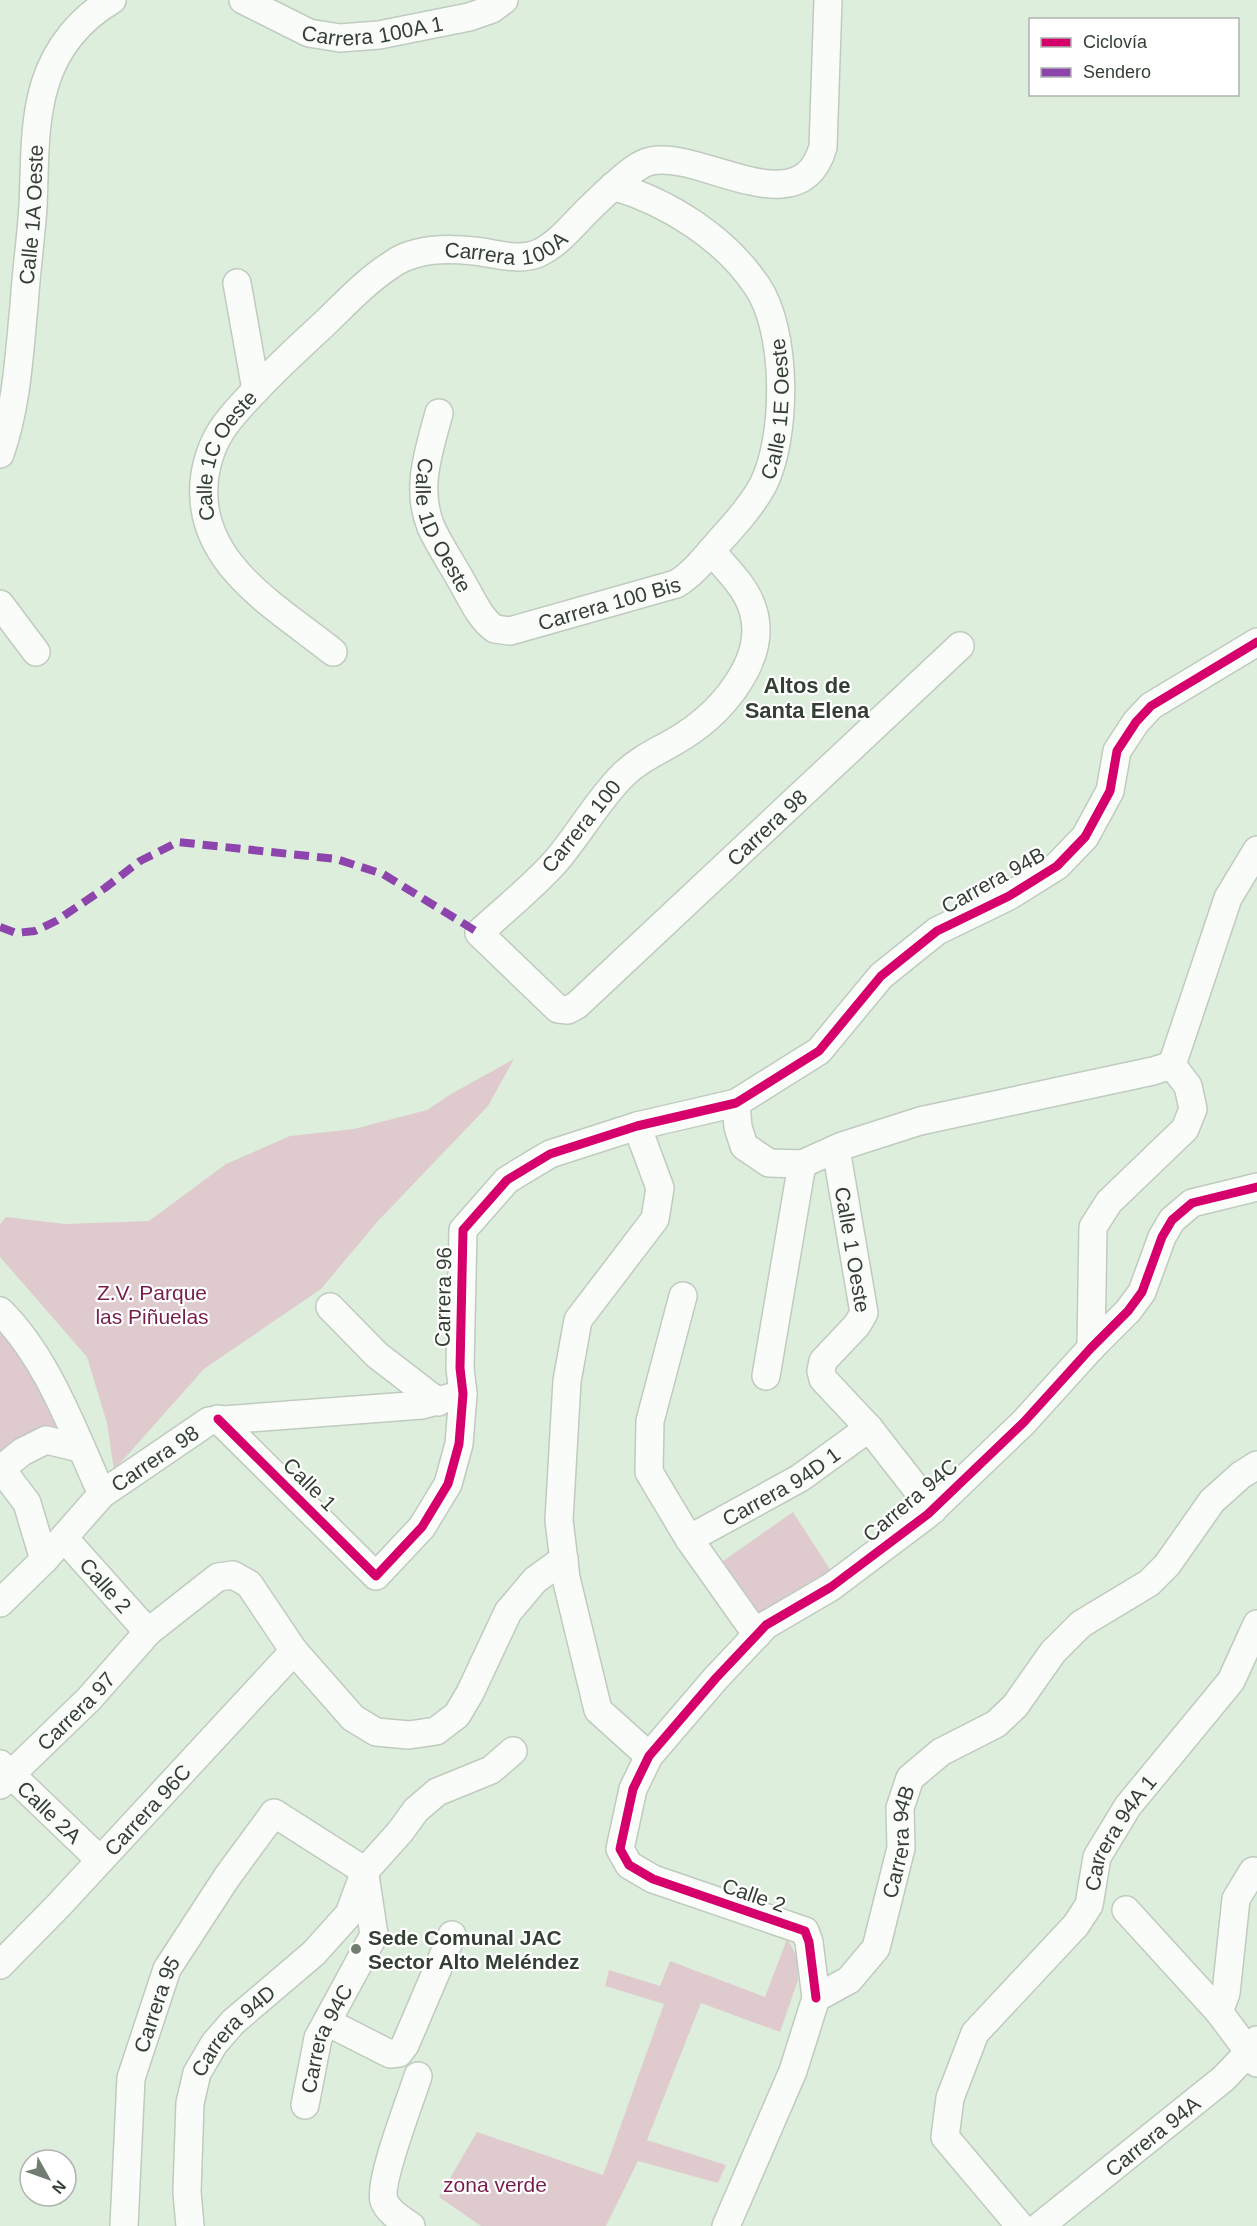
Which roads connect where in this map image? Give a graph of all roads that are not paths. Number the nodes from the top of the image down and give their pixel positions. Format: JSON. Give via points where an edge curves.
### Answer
{"nodes":[{"id":1,"x":112,"y":0,"type":"edge"},
{"id":2,"x":243,"y":0,"type":"edge"},
{"id":3,"x":504,"y":0,"type":"edge"},
{"id":4,"x":828,"y":0,"type":"edge"},
{"id":5,"x":613,"y":186,"type":"junction"},
{"id":6,"x":237,"y":283,"type":"dead end"},
{"id":7,"x":256,"y":390,"type":"junction"},
{"id":8,"x":439,"y":413,"type":"dead end"},
{"id":9,"x":0,"y":454,"type":"edge"},
{"id":10,"x":711,"y":552,"type":"junction"},
{"id":11,"x":0,"y":604,"type":"edge"},
{"id":12,"x":495,"y":629,"type":"joint"},
{"id":13,"x":1257,"y":642,"type":"edge"},
{"id":14,"x":960,"y":646,"type":"dead end"},
{"id":15,"x":36,"y":652,"type":"dead end"},
{"id":16,"x":333,"y":652,"type":"dead end"},
{"id":17,"x":1257,"y":850,"type":"edge"},
{"id":18,"x":573,"y":1008,"type":"joint"},
{"id":19,"x":1172,"y":1065,"type":"junction"},
{"id":20,"x":736,"y":1103,"type":"junction"},
{"id":21,"x":637,"y":1126,"type":"junction"},
{"id":22,"x":836,"y":1149,"type":"junction"},
{"id":23,"x":802,"y":1164,"type":"junction"},
{"id":24,"x":1257,"y":1187,"type":"edge"},
{"id":25,"x":683,"y":1296,"type":"dead end"},
{"id":26,"x":330,"y":1307,"type":"dead end"},
{"id":27,"x":0,"y":1311,"type":"edge"},
{"id":28,"x":1091,"y":1348,"type":"junction"},
{"id":29,"x":766,"y":1376,"type":"dead end"},
{"id":30,"x":450,"y":1398,"type":"junction"},
{"id":31,"x":64,"y":1410,"type":"junction"},
{"id":32,"x":218,"y":1419,"type":"junction"},
{"id":33,"x":869,"y":1428,"type":"junction"},
{"id":34,"x":46,"y":1440,"type":"junction"},
{"id":35,"x":81,"y":1448,"type":"junction"},
{"id":36,"x":1257,"y":1465,"type":"edge"},
{"id":37,"x":1,"y":1470,"type":"edge"},
{"id":38,"x":102,"y":1494,"type":"junction"},
{"id":39,"x":933,"y":1510,"type":"junction"},
{"id":40,"x":64,"y":1538,"type":"junction"},
{"id":41,"x":689,"y":1539,"type":"junction"},
{"id":42,"x":564,"y":1559,"type":"junction"},
{"id":43,"x":44,"y":1560,"type":"junction"},
{"id":44,"x":376,"y":1576,"type":"joint"},
{"id":45,"x":0,"y":1603,"type":"edge"},
{"id":46,"x":1257,"y":1624,"type":"edge"},
{"id":47,"x":148,"y":1632,"type":"junction"},
{"id":48,"x":757,"y":1635,"type":"junction"},
{"id":49,"x":294,"y":1651,"type":"junction"},
{"id":50,"x":513,"y":1751,"type":"dead end"},
{"id":51,"x":649,"y":1756,"type":"junction"},
{"id":52,"x":4,"y":1775,"type":"edge"},
{"id":53,"x":100,"y":1860,"type":"junction"},
{"id":54,"x":629,"y":1866,"type":"joint"},
{"id":55,"x":1253,"y":1870,"type":"dead end"},
{"id":56,"x":364,"y":1871,"type":"junction"},
{"id":57,"x":1126,"y":1910,"type":"dead end"},
{"id":58,"x":452,"y":1935,"type":"dead end"},
{"id":59,"x":0,"y":1965,"type":"edge"},
{"id":60,"x":816,"y":1998,"type":"junction"},
{"id":61,"x":1219,"y":2012,"type":"junction"},
{"id":62,"x":327,"y":2022,"type":"junction"},
{"id":63,"x":1254,"y":2052,"type":"edge"},
{"id":64,"x":418,"y":2076,"type":"dead end"},
{"id":65,"x":305,"y":2105,"type":"dead end"},
{"id":66,"x":124,"y":2226,"type":"edge"},
{"id":67,"x":190,"y":2226,"type":"edge"},
{"id":68,"x":411,"y":2226,"type":"edge"},
{"id":69,"x":726,"y":2226,"type":"edge"},
{"id":70,"x":1020,"y":2226,"type":"edge"},
{"id":71,"x":1040,"y":2226,"type":"edge"}],
"edges":[{"from":1,"to":9,"type":"street","name":"Calle 1A Oeste","via":[[87,16],[70,37],[53,65],[41,99],[17,389]]},
{"from":2,"to":3,"type":"street","name":"Carrera 100A 1","via":[[309,33],[340,38],[379,35],[475,15]]},
{"from":4,"to":5,"type":"street","name":"Carrera 100A","via":[[823,147],[807,173],[789,183],[770,184],[657,160],[636,168]]},
{"from":5,"to":7,"type":"street","name":"Carrera 100A","via":[[554,244],[538,254],[519,257],[470,250],[433,250],[393,263],[355,294]]},
{"from":5,"to":10,"type":"street","name":"Calle 1E Oeste","via":[[662,205],[722,247],[758,287],[770,317],[781,372],[774,453],[755,498]]},
{"from":6,"to":7,"type":"street","name":"Calle 1C Oeste"},
{"from":7,"to":16,"type":"street","name":"Calle 1C Oeste","via":[[229,419],[212,450],[204,497],[210,530],[236,572]]},
{"from":8,"to":12,"type":"street","name":"Calle 1D Oeste","via":[[424,477],[427,514],[482,616]]},
{"from":10,"to":12,"type":"street","name":"Carrera 100 Bis","via":[[676,584],[510,630]]},
{"from":10,"to":18,"type":"street","name":"Carrera 100","via":[[736,580],[753,610],[753,650],[741,678],[698,725],[625,773],[551,866],[479,933],[553,1005],[563,1010]]},
{"from":11,"to":15,"type":"street"},
{"from":13,"to":20,"type":"street","name":"Carrera 94B","via":[[1150,706],[1117,751],[1110,791],[1085,837],[1057,866],[1009,896],[937,931],[881,976],[819,1051]]},
{"from":14,"to":18,"type":"street","name":"Carrera 98"},
{"from":17,"to":19,"type":"street","via":[[1228,898]]},
{"from":19,"to":22,"type":"street","via":[[921,1121]]},
{"from":19,"to":28,"type":"street","via":[[1188,1086],[1192,1109],[1185,1129],[1109,1202],[1093,1227]]},
{"from":20,"to":21,"type":"street","name":"Carrera 96"},
{"from":20,"to":23,"type":"street","via":[[744,1146],[769,1163]]},
{"from":21,"to":30,"type":"street","name":"Carrera 96","via":[[550,1154],[507,1180],[463,1230],[460,1368]]},
{"from":21,"to":42,"type":"street","via":[[660,1188],[655,1219],[578,1320],[567,1381],[559,1520]]},
{"from":22,"to":23,"type":"street"},
{"from":22,"to":33,"type":"street","name":"Calle 1 Oeste","via":[[864,1312],[823,1361],[821,1371],[823,1379]]},
{"from":23,"to":29,"type":"street"},
{"from":24,"to":28,"type":"street","name":"Carrera 94C","via":[[1192,1203],[1172,1220],[1142,1292]]},
{"from":25,"to":41,"type":"street","via":[[650,1421],[649,1472]]},
{"from":26,"to":30,"type":"street","via":[[377,1355]]},
{"from":27,"to":31,"type":"street","via":[[18,1329]]},
{"from":28,"to":39,"type":"street","name":"Carrera 94C","via":[[1024,1422]]},
{"from":30,"to":32,"type":"street","name":"Carrera 98","via":[[422,1405]]},
{"from":30,"to":44,"type":"street","name":"Carrera 96","via":[[459,1444],[448,1484],[422,1527]]},
{"from":31,"to":34,"type":"street"},
{"from":31,"to":35,"type":"street"},
{"from":32,"to":38,"type":"street","name":"Carrera 98","via":[[209,1421]]},
{"from":32,"to":44,"type":"street","name":"Calle 1"},
{"from":33,"to":39,"type":"street","name":"Calle 1 Oeste"},
{"from":33,"to":41,"type":"street","name":"Carrera 94D 1","via":[[800,1478]]},
{"from":34,"to":35,"type":"street"},
{"from":34,"to":37,"type":"street","via":[[22,1452]]},
{"from":35,"to":38,"type":"street"},
{"from":36,"to":60,"type":"street","name":"Carrera 94B","via":[[1212,1501],[1167,1565],[1149,1583],[1081,1624],[1053,1652],[1015,1706],[996,1724],[941,1752],[910,1778],[900,1808],[901,1848],[876,1948],[849,1980]]},
{"from":37,"to":43,"type":"street","via":[[27,1503]]},
{"from":38,"to":40,"type":"street","name":"Carrera 98"},
{"from":39,"to":48,"type":"street","name":"Carrera 94C","via":[[831,1587],[766,1625]]},
{"from":40,"to":43,"type":"street","name":"Carrera 98"},
{"from":40,"to":47,"type":"street","name":"Calle 2"},
{"from":41,"to":48,"type":"street"},
{"from":42,"to":49,"type":"street","name":"Carrera 97","via":[[535,1580],[508,1612],[457,1715],[436,1731],[409,1735],[376,1732],[353,1718]]},
{"from":42,"to":51,"type":"street","via":[[598,1710]]},
{"from":43,"to":45,"type":"street","name":"Carrera 98"},
{"from":46,"to":70,"type":"street","name":"Carrera 94A 1","via":[[1231,1681],[1128,1806],[1097,1857],[1089,1905],[1076,1924],[975,2034],[950,2098],[945,2137]]},
{"from":47,"to":49,"type":"street","name":"Carrera 97","via":[[218,1577],[233,1575],[249,1584]]},
{"from":47,"to":52,"type":"street","name":"Carrera 97","via":[[89,1699]]},
{"from":48,"to":51,"type":"street","name":"Carrera 94C"},
{"from":49,"to":53,"type":"street","name":"Carrera 96C"},
{"from":50,"to":56,"type":"street","via":[[491,1770],[437,1792],[416,1810]]},
{"from":51,"to":54,"type":"street","name":"Carrera 94C","via":[[633,1789],[620,1849]]},
{"from":52,"to":53,"type":"street","name":"Calle 2A"},
{"from":53,"to":59,"type":"street","name":"Carrera 96C"},
{"from":54,"to":60,"type":"street","name":"Calle 2","via":[[653,1879],[805,1931]]},
{"from":55,"to":61,"type":"street","via":[[1236,1899],[1226,1993]]},
{"from":56,"to":62,"type":"street","name":"Carrera 94C","via":[[374,1935]]},
{"from":56,"to":66,"type":"street","name":"Carrera 95","via":[[274,1813],[227,1877],[168,1969],[131,2078]]},
{"from":56,"to":67,"type":"street","name":"Carrera 94D","via":[[349,1914],[314,1953],[233,2022],[197,2073],[190,2103]]},
{"from":57,"to":61,"type":"street"},
{"from":58,"to":62,"type":"street","via":[[399,2053],[390,2054]]},
{"from":60,"to":69,"type":"street","via":[[794,2071]]},
{"from":61,"to":63,"type":"street"},
{"from":62,"to":65,"type":"street","name":"Carrera 94C","via":[[318,2038]]},
{"from":63,"to":71,"type":"street","name":"Carrera 94A"},
{"from":64,"to":68,"type":"street","via":[[385,2180],[383,2199],[389,2211]]}]}
